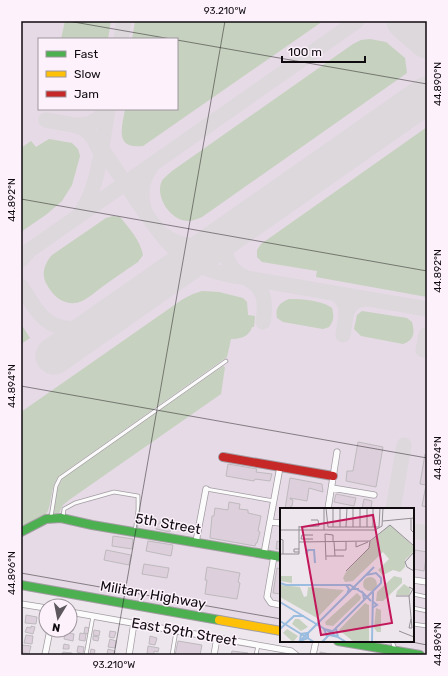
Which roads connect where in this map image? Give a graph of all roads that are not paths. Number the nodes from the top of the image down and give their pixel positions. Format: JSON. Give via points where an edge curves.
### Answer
{"nodes":[{"id":1,"x":226,"y":362,"type":"dead end"},
{"id":2,"x":337,"y":452,"type":"dead end"},
{"id":3,"x":223,"y":457,"type":"dead end"},
{"id":4,"x":280,"y":467,"type":"junction"},
{"id":5,"x":333,"y":476,"type":"junction"},
{"id":6,"x":332,"y":488,"type":"junction"},
{"id":7,"x":206,"y":489,"type":"joint"},
{"id":8,"x":374,"y":495,"type":"dead end"},
{"id":9,"x":274,"y":501,"type":"junction"},
{"id":10,"x":328,"y":508,"type":"edge"},
{"id":11,"x":50,"y":518,"type":"junction"},
{"id":12,"x":63,"y":518,"type":"junction"},
{"id":13,"x":270,"y":522,"type":"junction"},
{"id":14,"x":280,"y":524,"type":"edge"},
{"id":15,"x":21,"y":532,"type":"edge"},
{"id":16,"x":135,"y":532,"type":"junction"},
{"id":17,"x":196,"y":542,"type":"junction"},
{"id":18,"x":264,"y":554,"type":"junction"},
{"id":19,"x":278,"y":556,"type":"edge"},
{"id":20,"x":414,"y":580,"type":"edge"},
{"id":21,"x":427,"y":582,"type":"edge"},
{"id":22,"x":21,"y":585,"type":"edge"},
{"id":23,"x":414,"y":594,"type":"edge"},
{"id":24,"x":427,"y":597,"type":"edge"},
{"id":25,"x":21,"y":604,"type":"edge"},
{"id":26,"x":280,"y":605,"type":"edge"},
{"id":27,"x":38,"y":607,"type":"edge"},
{"id":28,"x":414,"y":608,"type":"edge"},
{"id":29,"x":427,"y":611,"type":"edge"},
{"id":30,"x":78,"y":613,"type":"edge"},
{"id":31,"x":93,"y":616,"type":"junction"},
{"id":32,"x":134,"y":623,"type":"junction"},
{"id":33,"x":414,"y":624,"type":"edge"},
{"id":34,"x":427,"y":626,"type":"edge"},
{"id":35,"x":176,"y":631,"type":"junction"},
{"id":36,"x":280,"y":631,"type":"edge"},
{"id":37,"x":48,"y":638,"type":"edge"},
{"id":38,"x":217,"y":638,"type":"junction"},
{"id":39,"x":316,"y":642,"type":"edge"},
{"id":40,"x":344,"y":642,"type":"edge"},
{"id":41,"x":392,"y":642,"type":"edge"},
{"id":42,"x":258,"y":645,"type":"junction"},
{"id":43,"x":395,"y":651,"type":"junction"},
{"id":44,"x":45,"y":655,"type":"edge"},
{"id":45,"x":86,"y":655,"type":"edge"},
{"id":46,"x":129,"y":655,"type":"edge"},
{"id":47,"x":172,"y":655,"type":"edge"},
{"id":48,"x":214,"y":655,"type":"edge"},
{"id":49,"x":256,"y":655,"type":"edge"},
{"id":50,"x":296,"y":655,"type":"edge"},
{"id":51,"x":313,"y":655,"type":"edge"},
{"id":52,"x":420,"y":655,"type":"edge"}],
"edges":[{"from":1,"to":11,"type":"lane","via":[[60,478]]},
{"from":2,"to":5,"type":"street"},
{"from":3,"to":4,"type":"street"},
{"from":4,"to":5,"type":"street"},
{"from":4,"to":9,"type":"street"},
{"from":5,"to":6,"type":"street"},
{"from":6,"to":8,"type":"street"},
{"from":6,"to":10,"type":"street"},
{"from":7,"to":9,"type":"lane"},
{"from":7,"to":17,"type":"street"},
{"from":9,"to":13,"type":"street"},
{"from":11,"to":12,"type":"street","name":"5th Street"},
{"from":11,"to":15,"type":"street"},
{"from":12,"to":16,"type":"street","name":"5th Street"},
{"from":12,"to":16,"type":"lane","via":[[64,509],[88,499],[114,492],[138,496]]},
{"from":13,"to":14,"type":"street"},
{"from":13,"to":18,"type":"street"},
{"from":16,"to":17,"type":"street","name":"5th Street"},
{"from":17,"to":18,"type":"street","name":"5th Street"},
{"from":18,"to":19,"type":"street","name":"5th Street"},
{"from":19,"to":26,"type":"street","via":[[267,596],[271,603]]},
{"from":20,"to":21,"type":"street"},
{"from":22,"to":36,"type":"street","name":"Military Highway"},
{"from":23,"to":24,"type":"lane"},
{"from":25,"to":27,"type":"street"},
{"from":28,"to":29,"type":"lane"},
{"from":30,"to":31,"type":"street","name":"East 59th Street"},
{"from":31,"to":32,"type":"street","name":"East 59th Street"},
{"from":31,"to":45,"type":"lane"},
{"from":32,"to":35,"type":"street","name":"East 59th Street"},
{"from":32,"to":46,"type":"street"},
{"from":33,"to":34,"type":"lane"},
{"from":35,"to":38,"type":"street","name":"East 59th Street"},
{"from":35,"to":47,"type":"lane"},
{"from":37,"to":44,"type":"street"},
{"from":38,"to":42,"type":"street","name":"East 59th Street"},
{"from":38,"to":48,"type":"street"},
{"from":39,"to":51,"type":"street"},
{"from":40,"to":43,"type":"street"},
{"from":41,"to":43,"type":"lane"},
{"from":42,"to":49,"type":"lane"},
{"from":42,"to":50,"type":"street","name":"East 59th Street","via":[[291,651]]},
{"from":43,"to":52,"type":"street"}]}
